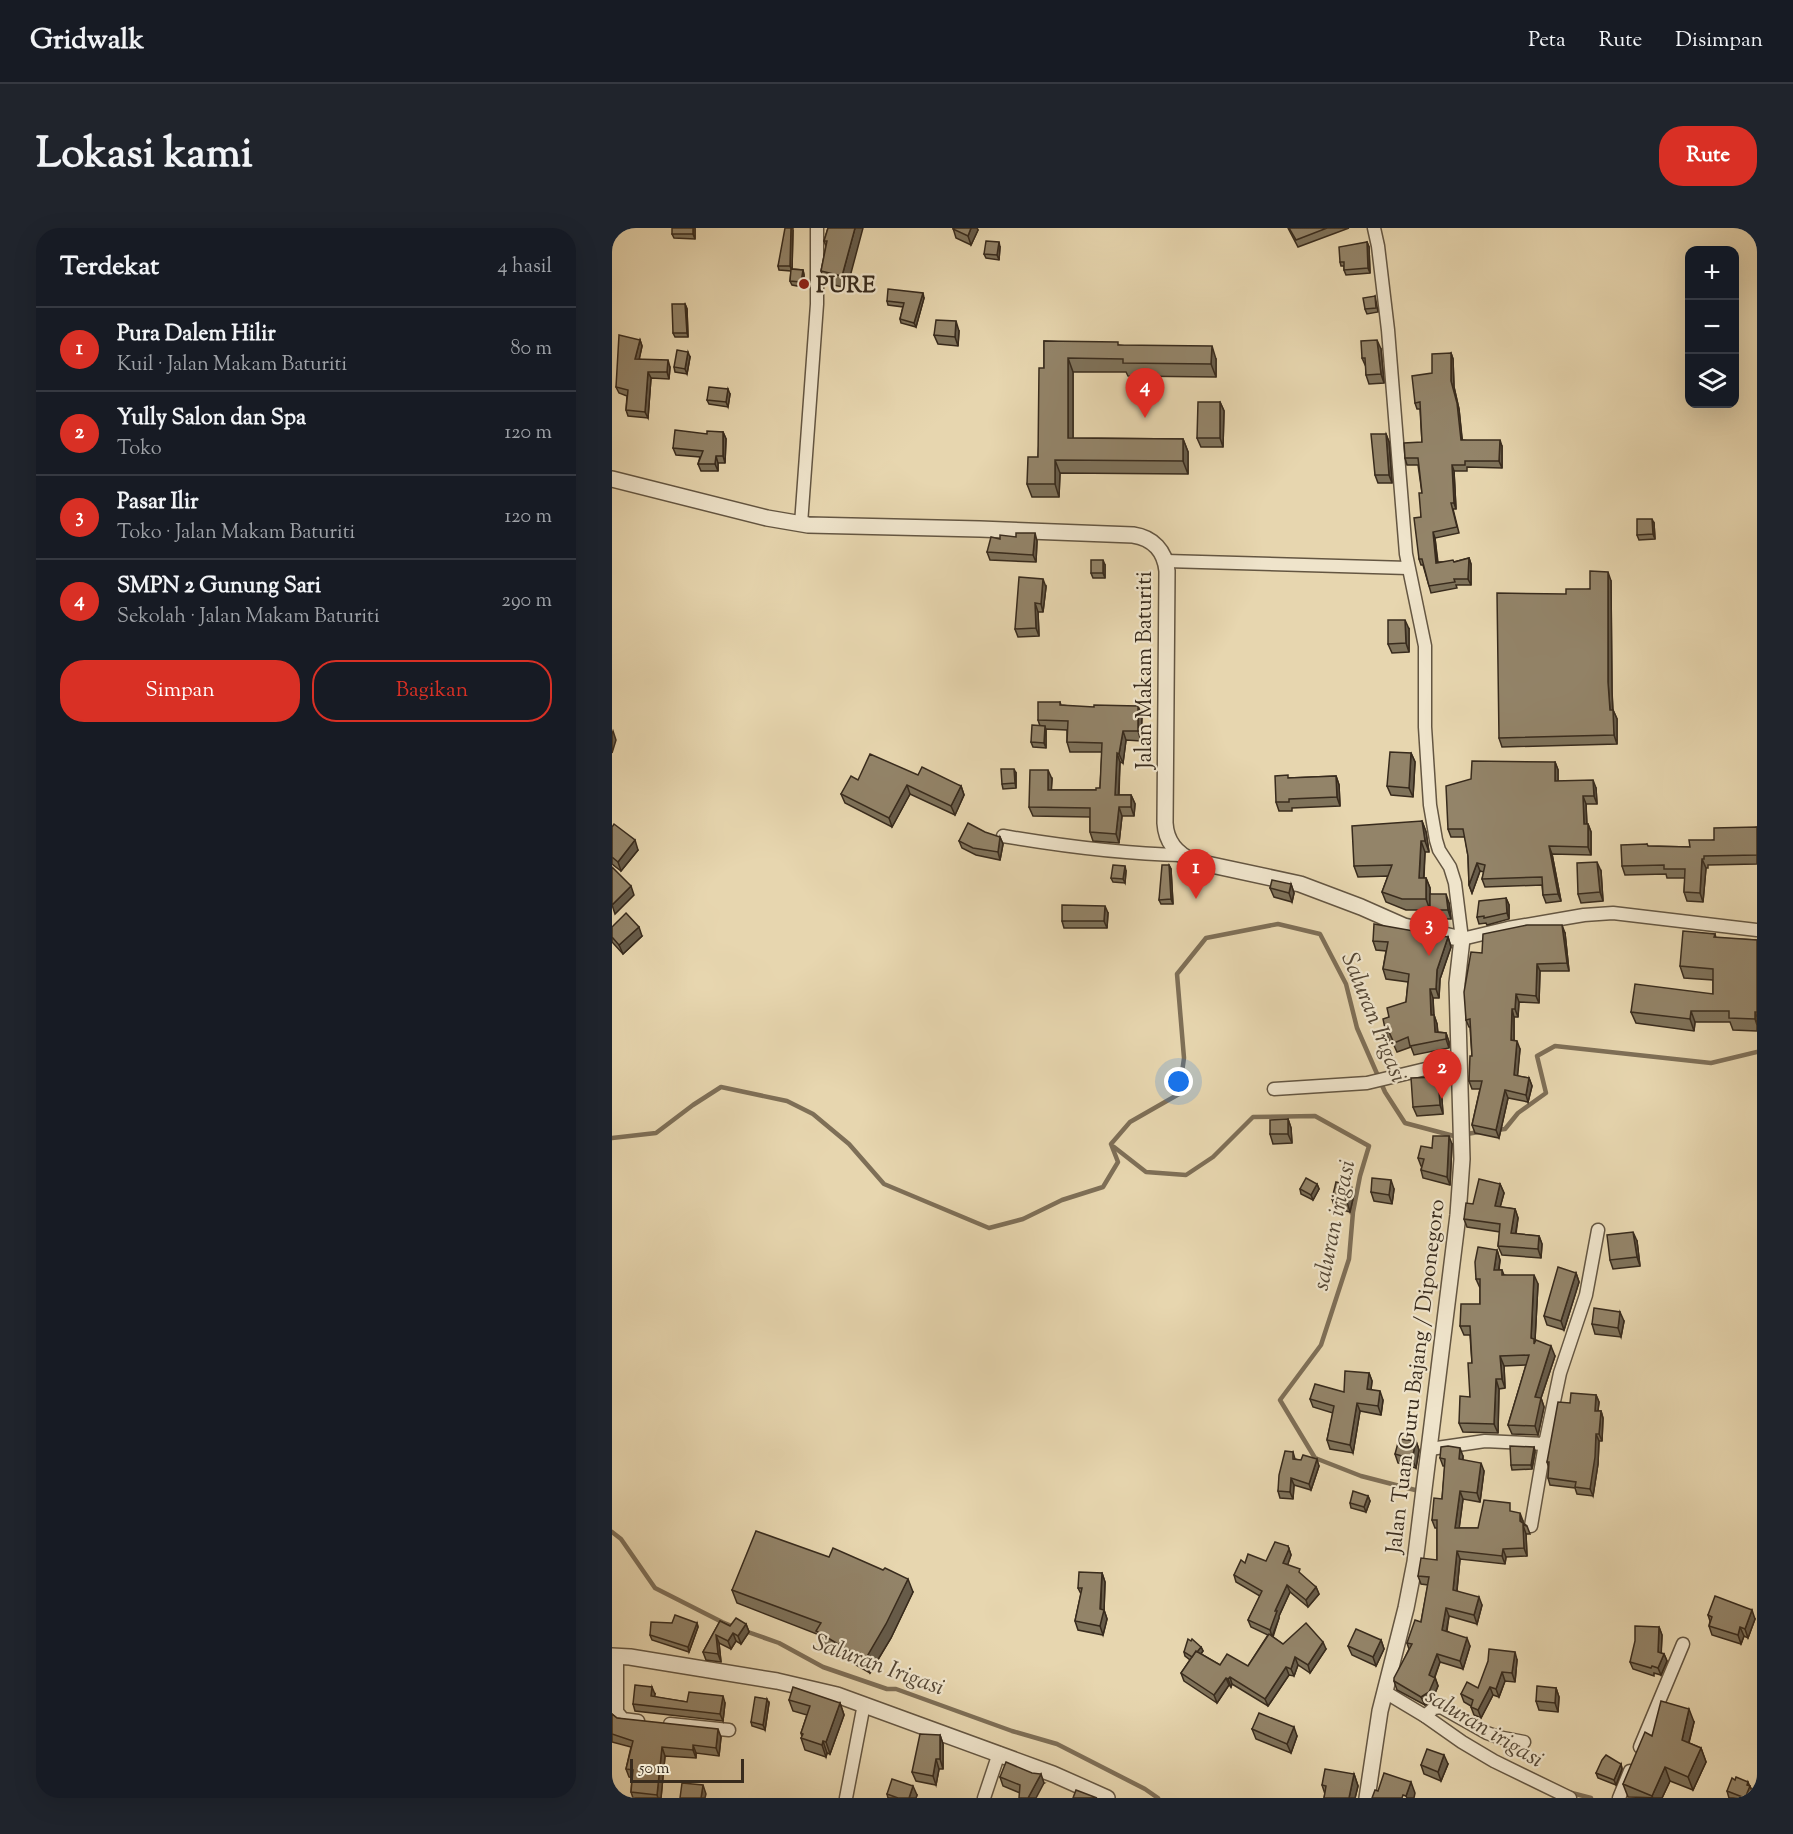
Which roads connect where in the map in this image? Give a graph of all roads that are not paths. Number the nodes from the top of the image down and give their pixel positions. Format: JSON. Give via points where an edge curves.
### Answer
{"nodes":[{"id":1,"x":817,"y":228,"type":"edge"},
{"id":2,"x":1374,"y":228,"type":"edge"},
{"id":3,"x":612,"y":479,"type":"edge"},
{"id":4,"x":801,"y":524,"type":"junction"},
{"id":5,"x":1166,"y":561,"type":"junction"},
{"id":6,"x":1408,"y":568,"type":"junction"},
{"id":7,"x":1003,"y":836,"type":"dead end"},
{"id":8,"x":1182,"y":855,"type":"junction"},
{"id":9,"x":1757,"y":930,"type":"edge"},
{"id":10,"x":1462,"y":947,"type":"junction"},
{"id":11,"x":1459,"y":1061,"type":"junction"},
{"id":12,"x":1274,"y":1089,"type":"dead end"},
{"id":13,"x":1598,"y":1230,"type":"dead end"},
{"id":14,"x":1545,"y":1444,"type":"junction"},
{"id":15,"x":1430,"y":1449,"type":"junction"},
{"id":16,"x":1531,"y":1526,"type":"dead end"},
{"id":17,"x":1683,"y":1644,"type":"dead end"},
{"id":18,"x":614,"y":1656,"type":"edge"},
{"id":19,"x":1385,"y":1692,"type":"junction"},
{"id":20,"x":864,"y":1704,"type":"junction"},
{"id":21,"x":1425,"y":1716,"type":"junction"},
{"id":22,"x":729,"y":1730,"type":"dead end"},
{"id":23,"x":1524,"y":1742,"type":"dead end"},
{"id":24,"x":999,"y":1753,"type":"junction"},
{"id":25,"x":846,"y":1798,"type":"edge"},
{"id":26,"x":984,"y":1798,"type":"edge"},
{"id":27,"x":1107,"y":1798,"type":"edge"},
{"id":28,"x":1367,"y":1798,"type":"edge"},
{"id":29,"x":1570,"y":1798,"type":"edge"},
{"id":30,"x":1619,"y":1798,"type":"edge"}],
"edges":[{"from":1,"to":4,"type":"street","via":[[817,304]]},
{"from":2,"to":6,"type":"street","via":[[1388,330]]},
{"from":3,"to":4,"type":"street","name":"Jalan Makam Baturiti"},
{"from":4,"to":5,"type":"street","name":"Jalan Makam Baturiti","via":[[1133,535],[1155,544]]},
{"from":5,"to":6,"type":"street"},
{"from":5,"to":8,"type":"street","name":"Jalan Makam Baturiti","via":[[1166,829],[1173,847]]},
{"from":6,"to":10,"type":"street","via":[[1425,646],[1425,727],[1432,824],[1439,850],[1453,874]]},
{"from":7,"to":8,"type":"street","via":[[1148,855]]},
{"from":8,"to":10,"type":"street","via":[[1193,861],[1300,884]]},
{"from":9,"to":10,"type":"street","via":[[1613,913],[1508,928]]},
{"from":10,"to":11,"type":"street","name":"Jalan Tuan Guru Bajang / Diponegoro","via":[[1457,983]]},
{"from":11,"to":12,"type":"street","via":[[1367,1083]]},
{"from":11,"to":15,"type":"street","name":"Jalan Tuan Guru Bajang / Diponegoro","via":[[1462,1159]]},
{"from":13,"to":14,"type":"street","via":[[1586,1295],[1560,1373]]},
{"from":14,"to":15,"type":"street","via":[[1485,1441]]},
{"from":14,"to":16,"type":"street"},
{"from":15,"to":19,"type":"street","name":"Jalan Tuan Guru Bajang / Diponegoro","via":[[1406,1608]]},
{"from":17,"to":30,"type":"street"},
{"from":18,"to":20,"type":"street","via":[[777,1681]]},
{"from":18,"to":22,"type":"street","via":[[617,1712],[625,1720]]},
{"from":19,"to":21,"type":"street"},
{"from":19,"to":28,"type":"street","name":"Jalan Tuan Guru Bajang / Diponegoro"},
{"from":20,"to":24,"type":"street"},
{"from":20,"to":25,"type":"street"},
{"from":21,"to":23,"type":"street","via":[[1441,1707],[1487,1733]]},
{"from":21,"to":29,"type":"street","via":[[1494,1761]]},
{"from":24,"to":26,"type":"street"},
{"from":24,"to":27,"type":"street"}]}
